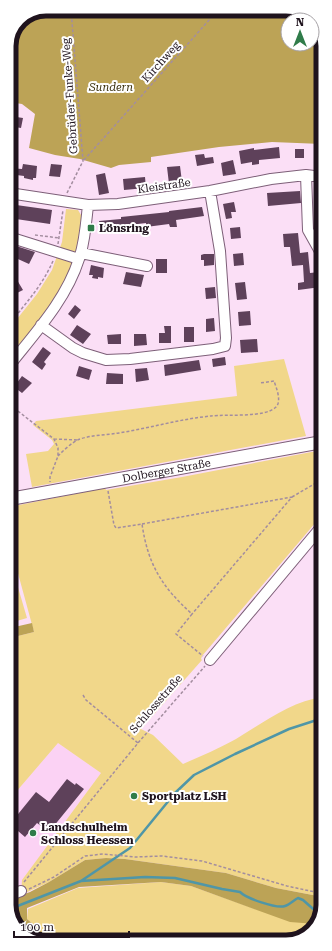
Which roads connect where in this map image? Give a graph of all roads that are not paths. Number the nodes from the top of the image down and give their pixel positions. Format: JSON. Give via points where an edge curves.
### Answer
{"nodes":[{"id":1,"x":306,"y":175,"type":"junction"},
{"id":2,"x":316,"y":176,"type":"edge"},
{"id":3,"x":210,"y":191,"type":"junction"},
{"id":4,"x":16,"y":194,"type":"edge"},
{"id":5,"x":88,"y":205,"type":"junction"},
{"id":6,"x":16,"y":238,"type":"edge"},
{"id":7,"x":316,"y":244,"type":"edge"},
{"id":8,"x":80,"y":256,"type":"junction"},
{"id":9,"x":146,"y":266,"type":"dead end"},
{"id":10,"x":42,"y":325,"type":"junction"},
{"id":11,"x":16,"y":358,"type":"edge"},
{"id":12,"x":316,"y":443,"type":"edge"},
{"id":13,"x":16,"y":498,"type":"edge"},
{"id":14,"x":316,"y":533,"type":"edge"},
{"id":15,"x":209,"y":661,"type":"road end"},
{"id":16,"x":21,"y":891,"type":"road end"},
{"id":17,"x":16,"y":893,"type":"edge"}],
"edges":[{"from":1,"to":2,"type":"street","name":"Kleistraße"},
{"from":1,"to":3,"type":"street","name":"Kleistraße"},
{"from":1,"to":7,"type":"street","via":[[308,230]]},
{"from":3,"to":5,"type":"street","name":"Kleistraße","via":[[118,204]]},
{"from":3,"to":10,"type":"street","via":[[220,251],[225,346],[106,360],[73,348]]},
{"from":4,"to":5,"type":"street","name":"Kleistraße"},
{"from":5,"to":8,"type":"street"},
{"from":6,"to":8,"type":"street","via":[[56,252]]},
{"from":8,"to":9,"type":"street"},
{"from":8,"to":10,"type":"street","via":[[74,272]]},
{"from":10,"to":11,"type":"street"},
{"from":12,"to":13,"type":"main road","name":"Dolberger Straße"},
{"from":14,"to":15,"type":"street"},
{"from":16,"to":17,"type":"street"}]}
